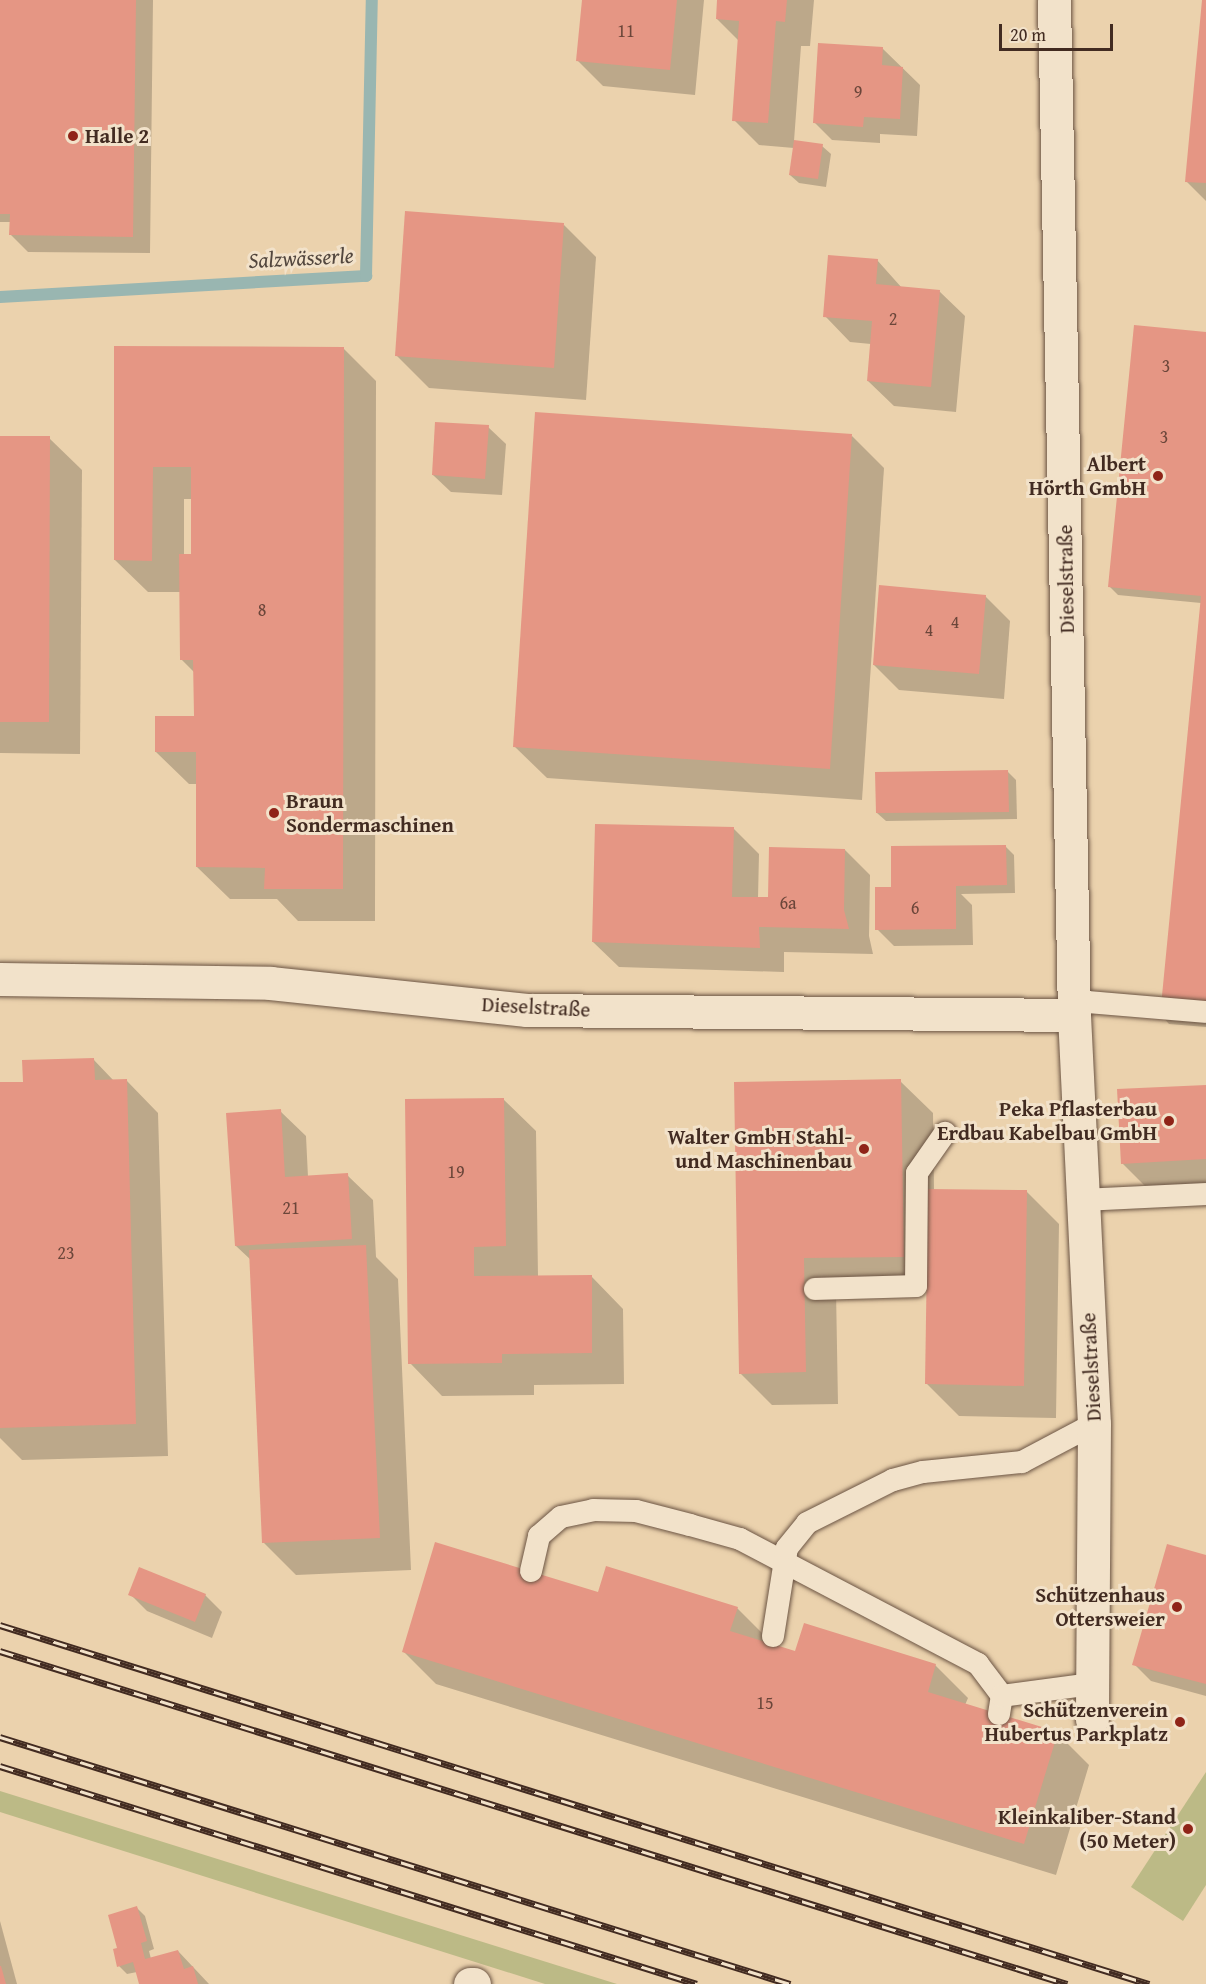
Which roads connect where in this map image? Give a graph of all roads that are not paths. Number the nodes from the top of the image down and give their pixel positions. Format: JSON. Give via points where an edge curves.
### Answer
{"nodes":[{"id":1,"x":1054,"y":0,"type":"edge"},
{"id":2,"x":0,"y":979,"type":"edge"},
{"id":3,"x":1075,"y":1008,"type":"junction"},
{"id":4,"x":1206,"y":1012,"type":"edge"},
{"id":5,"x":945,"y":1133,"type":"dead end"},
{"id":6,"x":1206,"y":1194,"type":"edge"},
{"id":7,"x":1083,"y":1200,"type":"junction"},
{"id":8,"x":815,"y":1288,"type":"dead end"},
{"id":9,"x":1094,"y":1424,"type":"junction"},
{"id":10,"x":785,"y":1564,"type":"junction"},
{"id":11,"x":531,"y":1571,"type":"dead end"},
{"id":12,"x":772,"y":1636,"type":"dead end"},
{"id":13,"x":1092,"y":1684,"type":"junction"},
{"id":14,"x":1092,"y":1719,"type":"dead end"}],
"edges":[{"from":1,"to":3,"type":"street","name":"Dieselstraße"},
{"from":2,"to":3,"type":"street","name":"Dieselstraße","via":[[270,983],[527,1010]]},
{"from":3,"to":4,"type":"lane"},
{"from":3,"to":7,"type":"street","name":"Dieselstraße"},
{"from":5,"to":8,"type":"lane","via":[[917,1173],[916,1286]]},
{"from":6,"to":7,"type":"lane"},
{"from":7,"to":9,"type":"street","name":"Dieselstraße"},
{"from":9,"to":10,"type":"lane","via":[[1022,1462],[923,1472],[843,1503],[807,1522],[787,1548]]},
{"from":9,"to":13,"type":"street","name":"Dieselstraße"},
{"from":10,"to":11,"type":"lane","via":[[730,1536],[636,1511],[593,1510],[561,1518],[539,1536]]},
{"from":10,"to":12,"type":"lane"},
{"from":10,"to":13,"type":"lane","via":[[978,1664],[1000,1705]]},
{"from":13,"to":14,"type":"street","name":"Dieselstraße"}]}
